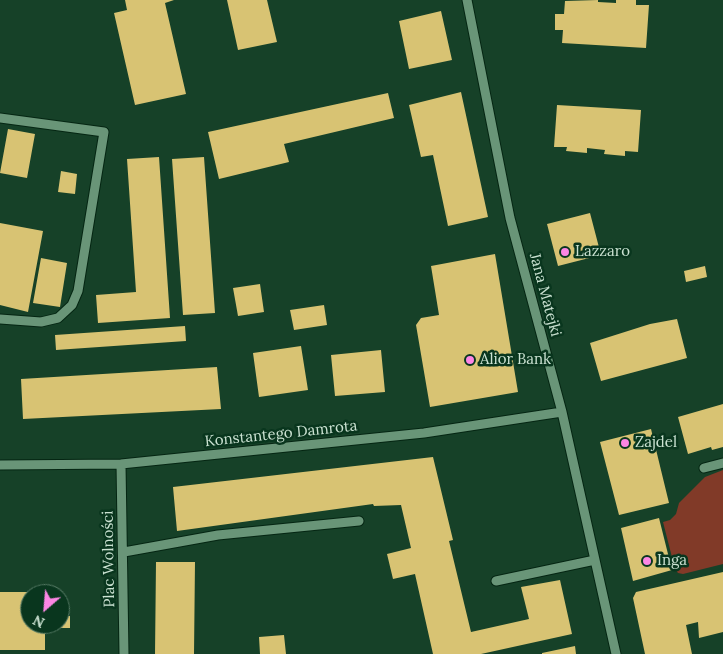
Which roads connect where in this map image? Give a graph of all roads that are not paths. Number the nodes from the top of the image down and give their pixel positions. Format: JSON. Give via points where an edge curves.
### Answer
{"nodes":[{"id":1,"x":467,"y":0,"type":"edge"},
{"id":2,"x":0,"y":118,"type":"edge"},
{"id":3,"x":0,"y":319,"type":"edge"},
{"id":4,"x":562,"y":412,"type":"junction"},
{"id":5,"x":723,"y":462,"type":"edge"},
{"id":6,"x":121,"y":464,"type":"junction"},
{"id":7,"x":0,"y":465,"type":"edge"},
{"id":8,"x":704,"y":468,"type":"dead end"},
{"id":9,"x":359,"y":521,"type":"dead end"},
{"id":10,"x":124,"y":552,"type":"junction"},
{"id":11,"x":595,"y":560,"type":"junction"},
{"id":12,"x":496,"y":581,"type":"dead end"},
{"id":13,"x":124,"y":654,"type":"edge"},
{"id":14,"x":616,"y":654,"type":"edge"}],
"edges":[{"from":1,"to":4,"type":"street","name":"Jana Matejki","via":[[510,218]]},
{"from":2,"to":3,"type":"street","via":[[104,132],[78,291],[72,305],[58,318],[40,322]]},
{"from":4,"to":6,"type":"street","name":"Konstantego Damrota","via":[[424,433]]},
{"from":4,"to":11,"type":"street","name":"Jana Matejki"},
{"from":5,"to":8,"type":"street"},
{"from":6,"to":7,"type":"street","name":"Konstantego Damrota"},
{"from":6,"to":10,"type":"street","name":"Plac Wolności"},
{"from":9,"to":10,"type":"street","via":[[218,535]]},
{"from":10,"to":13,"type":"street","name":"Plac Wolności"},
{"from":11,"to":12,"type":"street"},
{"from":11,"to":14,"type":"street","name":"Jana Matejki"}]}
